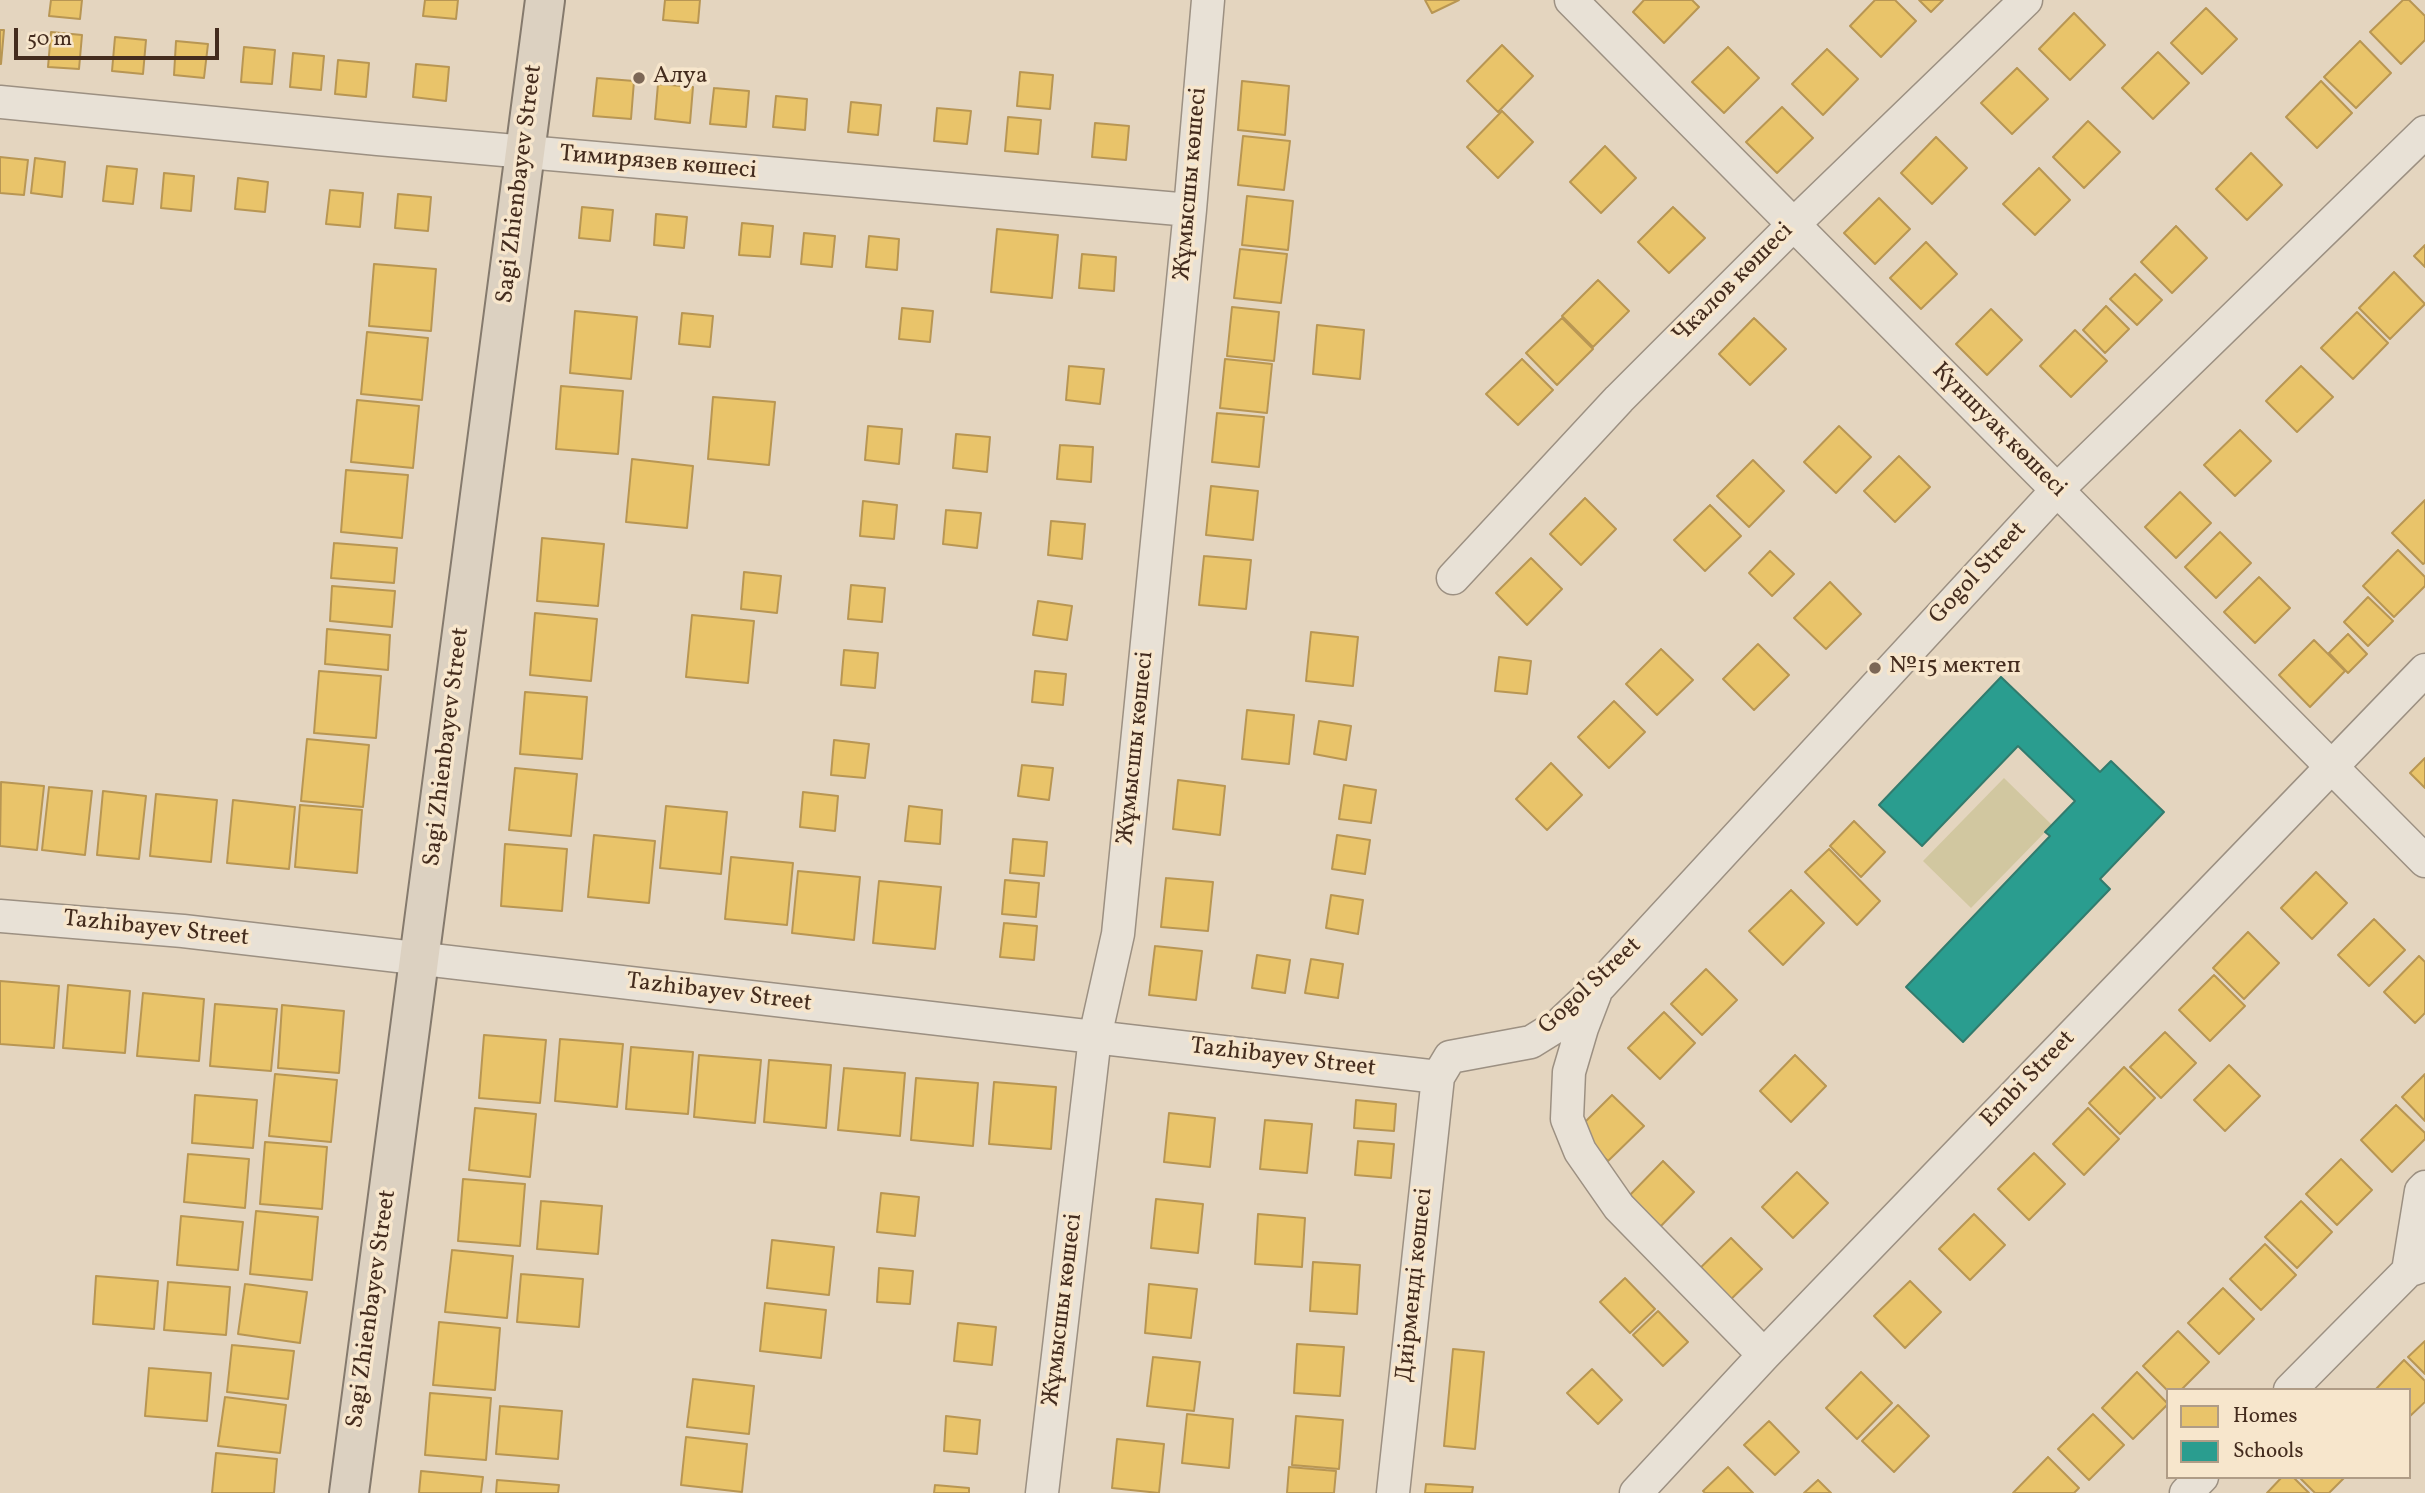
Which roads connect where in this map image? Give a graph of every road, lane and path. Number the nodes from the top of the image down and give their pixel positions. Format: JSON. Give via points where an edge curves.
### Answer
{"nodes":[{"id":1,"x":545,"y":0,"type":"edge"},
{"id":2,"x":1208,"y":0,"type":"edge"},
{"id":3,"x":1571,"y":0,"type":"edge"},
{"id":4,"x":2026,"y":0,"type":"edge"},
{"id":5,"x":0,"y":102,"type":"edge"},
{"id":6,"x":2425,"y":132,"type":"edge"},
{"id":7,"x":526,"y":153,"type":"junction"},
{"id":8,"x":1190,"y":210,"type":"junction"},
{"id":9,"x":1793,"y":225,"type":"junction"},
{"id":10,"x":2057,"y":490,"type":"junction"},
{"id":11,"x":1453,"y":578,"type":"dead end"},
{"id":12,"x":2425,"y":670,"type":"edge"},
{"id":13,"x":2331,"y":766,"type":"junction"},
{"id":14,"x":2425,"y":861,"type":"edge"},
{"id":15,"x":0,"y":916,"type":"edge"},
{"id":16,"x":420,"y":960,"type":"junction"},
{"id":17,"x":1597,"y":989,"type":"junction"},
{"id":18,"x":1095,"y":1037,"type":"junction"},
{"id":19,"x":1444,"y":1067,"type":"junction"},
{"id":20,"x":2425,"y":1187,"type":"edge"},
{"id":21,"x":2417,"y":1268,"type":"edge"},
{"id":22,"x":1764,"y":1355,"type":"junction"},
{"id":23,"x":2292,"y":1388,"type":"edge"},
{"id":24,"x":2200,"y":1479,"type":"edge"},
{"id":25,"x":349,"y":1493,"type":"edge"},
{"id":26,"x":1042,"y":1493,"type":"edge"},
{"id":27,"x":1393,"y":1493,"type":"edge"},
{"id":28,"x":1636,"y":1493,"type":"edge"},
{"id":29,"x":2186,"y":1493,"type":"edge"}],
"edges":[{"from":1,"to":7,"type":"main road","name":"Sagi Zhienbayev Street"},
{"from":2,"to":8,"type":"street","name":"Жұмысшы көшесі"},
{"from":3,"to":9,"type":"street","name":"Күншуақ көшесі"},
{"from":4,"to":9,"type":"street","name":"Чкалов көшесі"},
{"from":5,"to":7,"type":"street","name":"Тимирязев көшесі"},
{"from":6,"to":10,"type":"street","name":"Gogol Street"},
{"from":7,"to":8,"type":"street","name":"Тимирязев көшесі"},
{"from":7,"to":16,"type":"main road","name":"Sagi Zhienbayev Street"},
{"from":8,"to":18,"type":"street","name":"Жұмысшы көшесі","via":[[1118,934]]},
{"from":9,"to":10,"type":"street","name":"Күншуақ көшесі"},
{"from":9,"to":11,"type":"street","name":"Чкалов көшесі","via":[[1619,399]]},
{"from":10,"to":13,"type":"street","name":"Күншуақ көшесі"},
{"from":10,"to":17,"type":"street","name":"Gogol Street"},
{"from":12,"to":13,"type":"street","name":"Embi Street"},
{"from":13,"to":14,"type":"street","name":"Күншуақ көшесі"},
{"from":13,"to":22,"type":"street","name":"Embi Street"},
{"from":15,"to":16,"type":"street","name":"Tazhibayev Street","via":[[183,931]]},
{"from":16,"to":18,"type":"street","name":"Tazhibayev Street"},
{"from":16,"to":25,"type":"main road","name":"Sagi Zhienbayev Street"},
{"from":17,"to":19,"type":"street","name":"Gogol Street","via":[[1560,1024],[1531,1042]]},
{"from":17,"to":22,"type":"street","via":[[1569,1072],[1567,1119],[1580,1151],[1619,1207]]},
{"from":18,"to":19,"type":"street","name":"Tazhibayev Street"},
{"from":18,"to":26,"type":"street","name":"Жұмысшы көшесі"},
{"from":19,"to":27,"type":"street","name":"Диірменді көшесі"},
{"from":20,"to":21,"type":"street","via":[[2421,1191]]},
{"from":21,"to":23,"type":"street"},
{"from":22,"to":28,"type":"street","name":"Embi Street"},
{"from":24,"to":29,"type":"street"}]}
